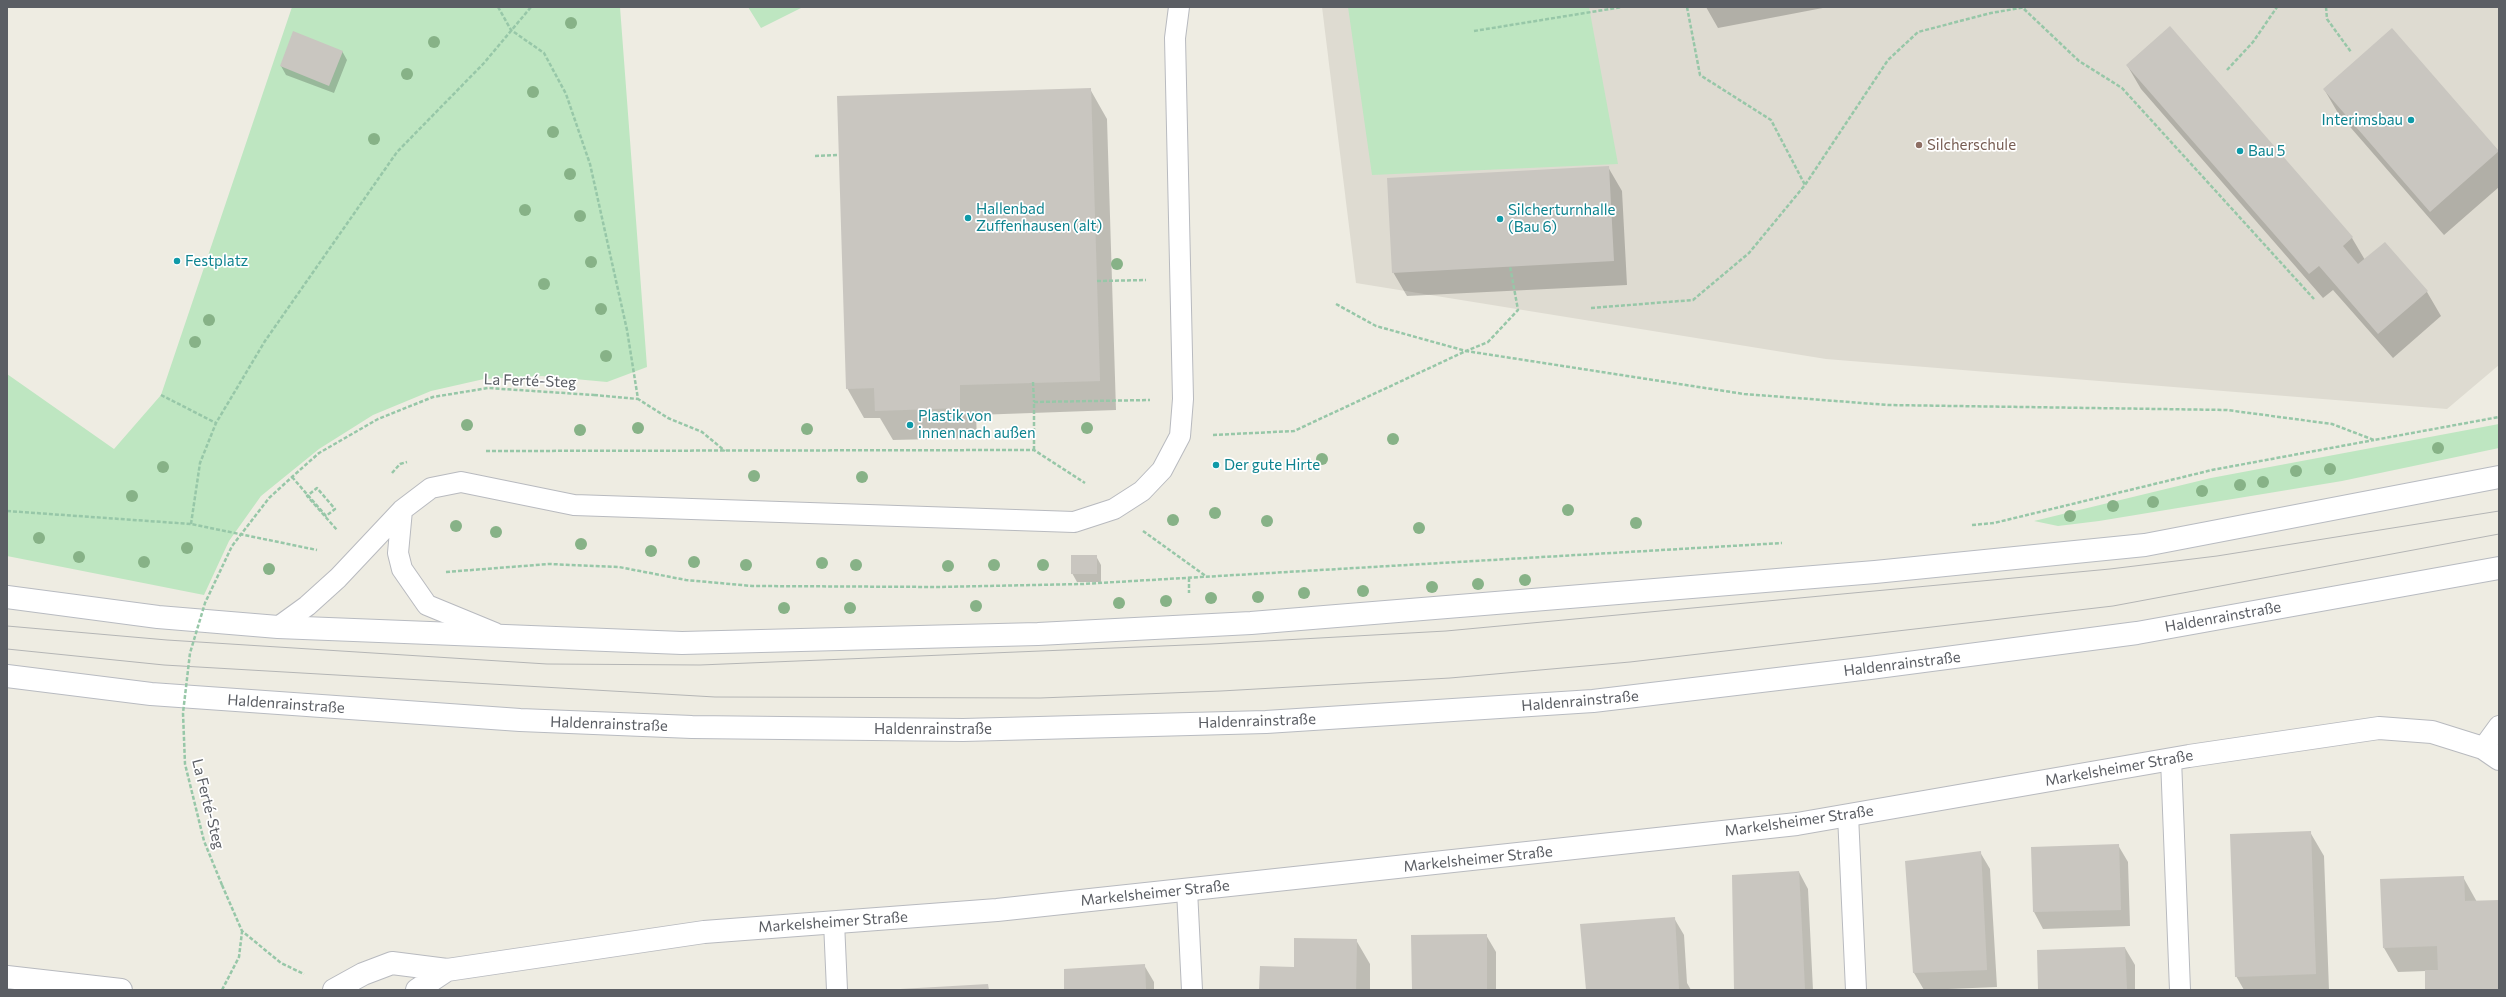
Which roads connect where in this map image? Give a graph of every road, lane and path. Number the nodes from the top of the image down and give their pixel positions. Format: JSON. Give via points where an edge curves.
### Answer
{"nodes":[{"id":1,"x":498,"y":7,"type":"edge"},
{"id":2,"x":531,"y":7,"type":"edge"},
{"id":3,"x":1179,"y":7,"type":"edge"},
{"id":4,"x":1622,"y":7,"type":"edge"},
{"id":5,"x":1687,"y":7,"type":"edge"},
{"id":6,"x":2278,"y":7,"type":"edge"},
{"id":7,"x":2326,"y":7,"type":"edge"},
{"id":8,"x":2025,"y":8,"type":"edge"},
{"id":9,"x":511,"y":30,"type":"junction"},
{"id":10,"x":1474,"y":32,"type":"dead end"},
{"id":11,"x":2351,"y":52,"type":"dead end"},
{"id":12,"x":2227,"y":70,"type":"dead end"},
{"id":13,"x":839,"y":155,"type":"dead end"},
{"id":14,"x":815,"y":156,"type":"dead end"},
{"id":15,"x":1806,"y":185,"type":"junction"},
{"id":16,"x":1510,"y":266,"type":"dead end"},
{"id":17,"x":1097,"y":281,"type":"dead end"},
{"id":18,"x":1118,"y":281,"type":"dead end"},
{"id":19,"x":2314,"y":299,"type":"dead end"},
{"id":20,"x":1336,"y":304,"type":"dead end"},
{"id":21,"x":1591,"y":308,"type":"dead end"},
{"id":22,"x":1466,"y":351,"type":"junction"},
{"id":23,"x":1033,"y":382,"type":"dead end"},
{"id":24,"x":161,"y":395,"type":"dead end"},
{"id":25,"x":638,"y":399,"type":"junction"},
{"id":26,"x":1183,"y":399,"type":"junction"},
{"id":27,"x":1034,"y":402,"type":"junction"},
{"id":28,"x":2499,"y":417,"type":"edge"},
{"id":29,"x":216,"y":424,"type":"junction"},
{"id":30,"x":1180,"y":436,"type":"junction"},
{"id":31,"x":2374,"y":440,"type":"junction"},
{"id":32,"x":1034,"y":450,"type":"junction"},
{"id":33,"x":725,"y":451,"type":"junction"},
{"id":34,"x":484,"y":452,"type":"dead end"},
{"id":35,"x":414,"y":460,"type":"dead end"},
{"id":36,"x":390,"y":475,"type":"dead end"},
{"id":37,"x":292,"y":477,"type":"junction"},
{"id":38,"x":2499,"y":478,"type":"edge"},
{"id":39,"x":1114,"y":509,"type":"junction"},
{"id":40,"x":402,"y":510,"type":"junction"},
{"id":41,"x":7,"y":511,"type":"edge"},
{"id":42,"x":191,"y":524,"type":"junction"},
{"id":43,"x":342,"y":526,"type":"dead end"},
{"id":44,"x":1970,"y":526,"type":"dead end"},
{"id":45,"x":337,"y":530,"type":"junction"},
{"id":46,"x":332,"y":535,"type":"dead end"},
{"id":47,"x":1789,"y":542,"type":"dead end"},
{"id":48,"x":323,"y":545,"type":"dead end"},
{"id":49,"x":2499,"y":568,"type":"edge"},
{"id":50,"x":402,"y":569,"type":"junction"},
{"id":51,"x":1207,"y":577,"type":"junction"},
{"id":52,"x":7,"y":597,"type":"edge"},
{"id":53,"x":278,"y":626,"type":"junction"},
{"id":54,"x":504,"y":636,"type":"junction"},
{"id":55,"x":7,"y":676,"type":"edge"},
{"id":56,"x":2499,"y":726,"type":"edge"},
{"id":57,"x":2491,"y":754,"type":"edge"},
{"id":58,"x":2171,"y":759,"type":"junction"},
{"id":59,"x":1848,"y":815,"type":"junction"},
{"id":60,"x":1187,"y":890,"type":"junction"},
{"id":61,"x":834,"y":922,"type":"junction"},
{"id":62,"x":242,"y":931,"type":"junction"},
{"id":63,"x":446,"y":970,"type":"junction"},
{"id":64,"x":7,"y":977,"type":"edge"},
{"id":65,"x":121,"y":990,"type":"edge"},
{"id":66,"x":222,"y":990,"type":"edge"},
{"id":67,"x":335,"y":990,"type":"edge"},
{"id":68,"x":417,"y":990,"type":"edge"},
{"id":69,"x":837,"y":990,"type":"edge"},
{"id":70,"x":1192,"y":990,"type":"edge"},
{"id":71,"x":1856,"y":990,"type":"edge"},
{"id":72,"x":2180,"y":990,"type":"edge"}],
"edges":[{"from":1,"to":9,"type":"path"},
{"from":2,"to":9,"type":"path"},
{"from":3,"to":26,"type":"lane","via":[[1175,38]]},
{"from":4,"to":10,"type":"path"},
{"from":5,"to":15,"type":"path","via":[[1700,74],[1771,120]]},
{"from":6,"to":12,"type":"path","via":[[2253,42]]},
{"from":7,"to":11,"type":"path","via":[[2327,19]]},
{"from":8,"to":15,"type":"path","via":[[1991,13],[1918,32],[1888,60]]},
{"from":8,"to":19,"type":"path","via":[[2080,61],[2122,88]]},
{"from":9,"to":25,"type":"path","via":[[544,53],[566,94],[588,157],[627,330]]},
{"from":9,"to":29,"type":"path","via":[[484,63],[397,152],[264,342]]},
{"from":13,"to":14,"type":"path"},
{"from":15,"to":21,"type":"path","via":[[1749,253],[1693,300]]},
{"from":16,"to":22,"type":"path","via":[[1518,310],[1488,342]]},
{"from":17,"to":18,"type":"path"},
{"from":20,"to":22,"type":"path","via":[[1376,326]]},
{"from":22,"to":30,"type":"path","via":[[1294,431]]},
{"from":22,"to":31,"type":"path","via":[[1744,394],[1888,405],[2227,410],[2332,424]]},
{"from":23,"to":27,"type":"path"},
{"from":24,"to":29,"type":"path"},
{"from":25,"to":33,"type":"path","via":[[668,418],[702,432]]},
{"from":25,"to":37,"type":"path","name":"La Ferté-Steg","bridge":true,"via":[[488,388],[433,397],[378,419],[319,453]]},
{"from":26,"to":27,"type":"path"},
{"from":26,"to":30,"type":"lane"},
{"from":27,"to":32,"type":"path"},
{"from":28,"to":31,"type":"path"},
{"from":29,"to":42,"type":"path","via":[[200,463]]},
{"from":30,"to":39,"type":"lane","via":[[1162,470],[1142,491]]},
{"from":31,"to":44,"type":"path","via":[[2212,470],[1994,523]]},
{"from":32,"to":33,"type":"path"},
{"from":32,"to":39,"type":"path","via":[[1098,492]]},
{"from":33,"to":34,"type":"path"},
{"from":35,"to":36,"type":"path","via":[[400,464]]},
{"from":37,"to":45,"type":"path","via":[[306,494],[311,499],[326,516],[335,508],[317,488],[312,492],[307,496]]},
{"from":37,"to":62,"type":"path","name":"La Ferté-Steg","bridge":true,"via":[[269,498],[232,546],[204,604],[190,653],[183,713],[185,764],[204,841]]},
{"from":38,"to":54,"type":"main road","via":[[2145,545],[1867,572],[1250,623],[1038,634],[682,643]]},
{"from":39,"to":40,"type":"lane","via":[[1074,522],[574,505],[461,482],[431,488]]},
{"from":39,"to":51,"type":"path"},
{"from":40,"to":50,"type":"lane","via":[[398,553]]},
{"from":40,"to":53,"type":"lane","via":[[338,578],[307,606]]},
{"from":41,"to":42,"type":"path"},
{"from":42,"to":48,"type":"path","via":[[319,550]]},
{"from":43,"to":45,"type":"path"},
{"from":45,"to":46,"type":"path"},
{"from":47,"to":51,"type":"path"},
{"from":49,"to":55,"type":"main road","name":"Haldenrainstraße","via":[[2137,633],[1870,668],[1593,701],[1266,722],[963,730],[692,727],[520,720],[151,694]]},
{"from":50,"to":51,"type":"path","via":[[438,573],[549,564],[619,567],[686,580],[768,586],[940,588]]},
{"from":50,"to":54,"type":"lane","via":[[428,605]]},
{"from":52,"to":53,"type":"main road","via":[[158,617]]},
{"from":53,"to":54,"type":"main road"},
{"from":56,"to":57,"type":"lane"},
{"from":57,"to":58,"type":"main road","name":"Markelsheimer Straße","via":[[2432,732],[2379,728]]},
{"from":58,"to":59,"type":"main road","name":"Markelsheimer Straße"},
{"from":58,"to":72,"type":"lane"},
{"from":59,"to":60,"type":"main road","name":"Markelsheimer Straße","via":[[1789,825]]},
{"from":59,"to":71,"type":"lane"},
{"from":60,"to":61,"type":"main road","name":"Markelsheimer Straße","via":[[997,910]]},
{"from":60,"to":70,"type":"lane"},
{"from":61,"to":63,"type":"main road","name":"Markelsheimer Straße","via":[[704,932]]},
{"from":61,"to":69,"type":"lane"},
{"from":62,"to":66,"type":"path","via":[[239,957]]},
{"from":62,"to":67,"type":"path","name":"La Ferté-Steg","via":[[281,962]]},
{"from":63,"to":67,"type":"main road","name":"Markelsheimer Straße","via":[[392,963],[363,974]]},
{"from":63,"to":68,"type":"main road","name":"Markelsheimer Straße"},
{"from":64,"to":65,"type":"main road"}]}
